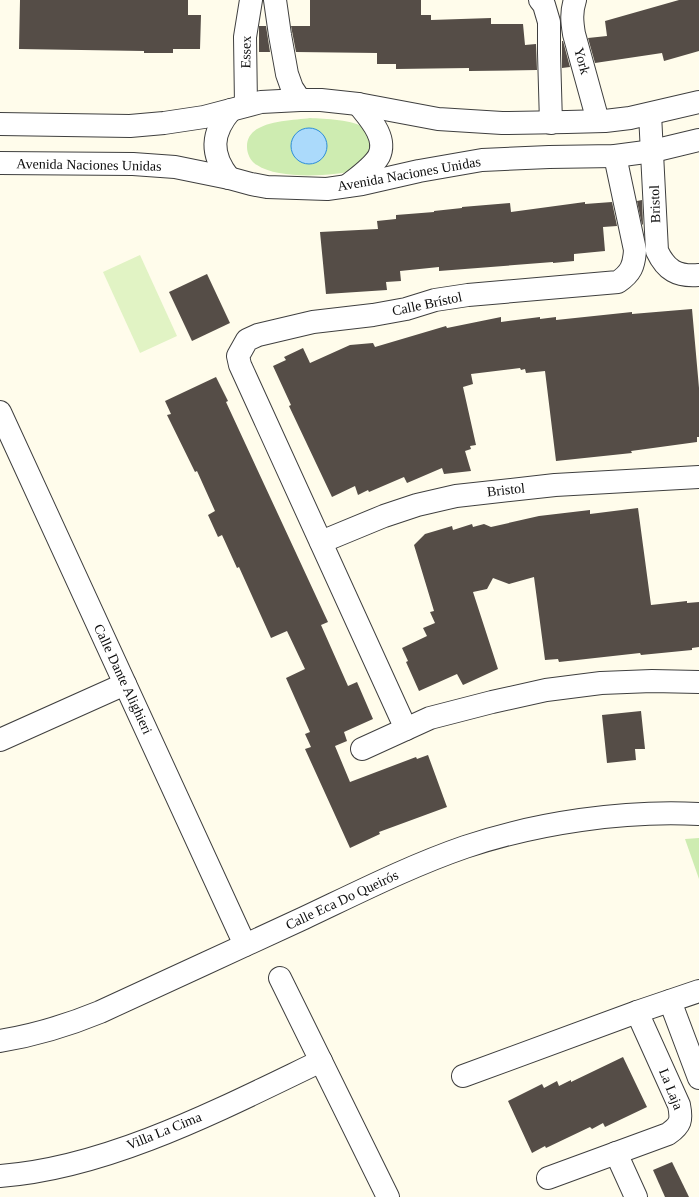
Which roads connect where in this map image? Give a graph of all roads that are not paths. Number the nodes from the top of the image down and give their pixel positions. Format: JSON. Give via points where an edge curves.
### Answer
{"nodes":[{"id":1,"x":251,"y":0,"type":"edge"},
{"id":2,"x":275,"y":0,"type":"edge"},
{"id":3,"x":540,"y":0,"type":"edge"},
{"id":4,"x":575,"y":0,"type":"edge"},
{"id":5,"x":300,"y":100,"type":"junction"},
{"id":6,"x":699,"y":102,"type":"edge"},
{"id":7,"x":358,"y":104,"type":"junction"},
{"id":8,"x":238,"y":107,"type":"junction"},
{"id":9,"x":650,"y":114,"type":"junction"},
{"id":10,"x":598,"y":121,"type":"junction"},
{"id":11,"x":551,"y":123,"type":"junction"},
{"id":12,"x":0,"y":124,"type":"edge"},
{"id":13,"x":699,"y":140,"type":"edge"},
{"id":14,"x":653,"y":151,"type":"junction"},
{"id":15,"x":615,"y":156,"type":"junction"},
{"id":16,"x":0,"y":162,"type":"edge"},
{"id":17,"x":229,"y":178,"type":"junction"},
{"id":18,"x":346,"y":187,"type":"junction"},
{"id":19,"x":693,"y":276,"type":"edge"},
{"id":20,"x":618,"y":282,"type":"joint"},
{"id":21,"x":2,"y":422,"type":"edge"},
{"id":22,"x":699,"y":477,"type":"edge"},
{"id":23,"x":321,"y":542,"type":"junction"},
{"id":24,"x":699,"y":682,"type":"edge"},
{"id":25,"x":125,"y":684,"type":"junction"},
{"id":26,"x":406,"y":729,"type":"junction"},
{"id":27,"x":0,"y":740,"type":"edge"},
{"id":28,"x":362,"y":749,"type":"dead end"},
{"id":29,"x":699,"y":814,"type":"edge"},
{"id":30,"x":245,"y":945,"type":"junction"},
{"id":31,"x":280,"y":978,"type":"dead end"},
{"id":32,"x":699,"y":991,"type":"edge"},
{"id":33,"x":670,"y":1001,"type":"junction"},
{"id":34,"x":637,"y":1012,"type":"junction"},
{"id":35,"x":0,"y":1040,"type":"edge"},
{"id":36,"x":321,"y":1061,"type":"junction"},
{"id":37,"x":463,"y":1076,"type":"dead end"},
{"id":38,"x":699,"y":1078,"type":"edge"},
{"id":39,"x":616,"y":1153,"type":"junction"},
{"id":40,"x":0,"y":1176,"type":"edge"},
{"id":41,"x":548,"y":1178,"type":"dead end"},
{"id":42,"x":388,"y":1197,"type":"edge"},
{"id":43,"x":636,"y":1197,"type":"edge"}],
"edges":[{"from":1,"to":8,"type":"street","name":"Essex"},
{"from":2,"to":5,"type":"street","via":[[287,74]]},
{"from":3,"to":11,"type":"street","via":[[549,22]]},
{"from":4,"to":10,"type":"street","name":"York","via":[[572,10],[574,34]]},
{"from":5,"to":7,"type":"street"},
{"from":5,"to":8,"type":"street","via":[[261,102]]},
{"from":6,"to":9,"type":"street"},
{"from":7,"to":11,"type":"street","via":[[438,119]]},
{"from":7,"to":18,"type":"street","via":[[376,128],[381,142],[379,156]]},
{"from":8,"to":12,"type":"street","via":[[181,121],[130,126]]},
{"from":8,"to":17,"type":"street","via":[[220,126],[215,140],[215,154],[220,167]]},
{"from":9,"to":10,"type":"street"},
{"from":9,"to":14,"type":"street","name":"Bristol"},
{"from":10,"to":11,"type":"street"},
{"from":13,"to":14,"type":"street","name":"Avenida Naciones Unidas"},
{"from":14,"to":15,"type":"street","name":"Avenida Naciones Unidas"},
{"from":14,"to":19,"type":"street","name":"Bristol","via":[[657,251],[662,262],[671,271]]},
{"from":15,"to":18,"type":"street","name":"Avenida Naciones Unidas","via":[[482,160]]},
{"from":15,"to":20,"type":"street","name":"Bristol","via":[[635,250],[634,263],[627,276]]},
{"from":16,"to":17,"type":"street","name":"Avenida Naciones Unidas","via":[[133,164],[175,167]]},
{"from":17,"to":18,"type":"street","name":"Avenida Naciones Unidas","via":[[267,187]]},
{"from":20,"to":23,"type":"street","name":"Calle Brístol","via":[[435,300],[373,316],[313,322],[247,340],[238,356],[240,366]]},
{"from":21,"to":25,"type":"street","name":"Calle Dante Alighieri"},
{"from":22,"to":23,"type":"street","name":"Bristol","via":[[555,486],[456,496],[384,516]]},
{"from":23,"to":26,"type":"street"},
{"from":24,"to":26,"type":"street","via":[[601,683],[546,690],[430,718]]},
{"from":25,"to":27,"type":"street"},
{"from":25,"to":30,"type":"street","name":"Calle Dante Alighieri"},
{"from":26,"to":28,"type":"street"},
{"from":29,"to":30,"type":"street","name":"Calle Eca Do Queirós","via":[[635,815],[572,821],[492,839],[411,868]]},
{"from":30,"to":35,"type":"street","name":"Calle Eca Do Queirós","via":[[76,1022],[29,1036]]},
{"from":31,"to":36,"type":"street"},
{"from":32,"to":33,"type":"street"},
{"from":33,"to":34,"type":"street"},
{"from":33,"to":38,"type":"street"},
{"from":34,"to":37,"type":"street"},
{"from":34,"to":39,"type":"street","name":"La Laja","via":[[679,1105],[681,1116],[677,1128],[668,1134]]},
{"from":36,"to":40,"type":"street","name":"Villa La Cima","via":[[148,1140],[57,1168]]},
{"from":36,"to":42,"type":"street"},
{"from":39,"to":41,"type":"street","name":"La Laja"},
{"from":39,"to":43,"type":"street"}]}
